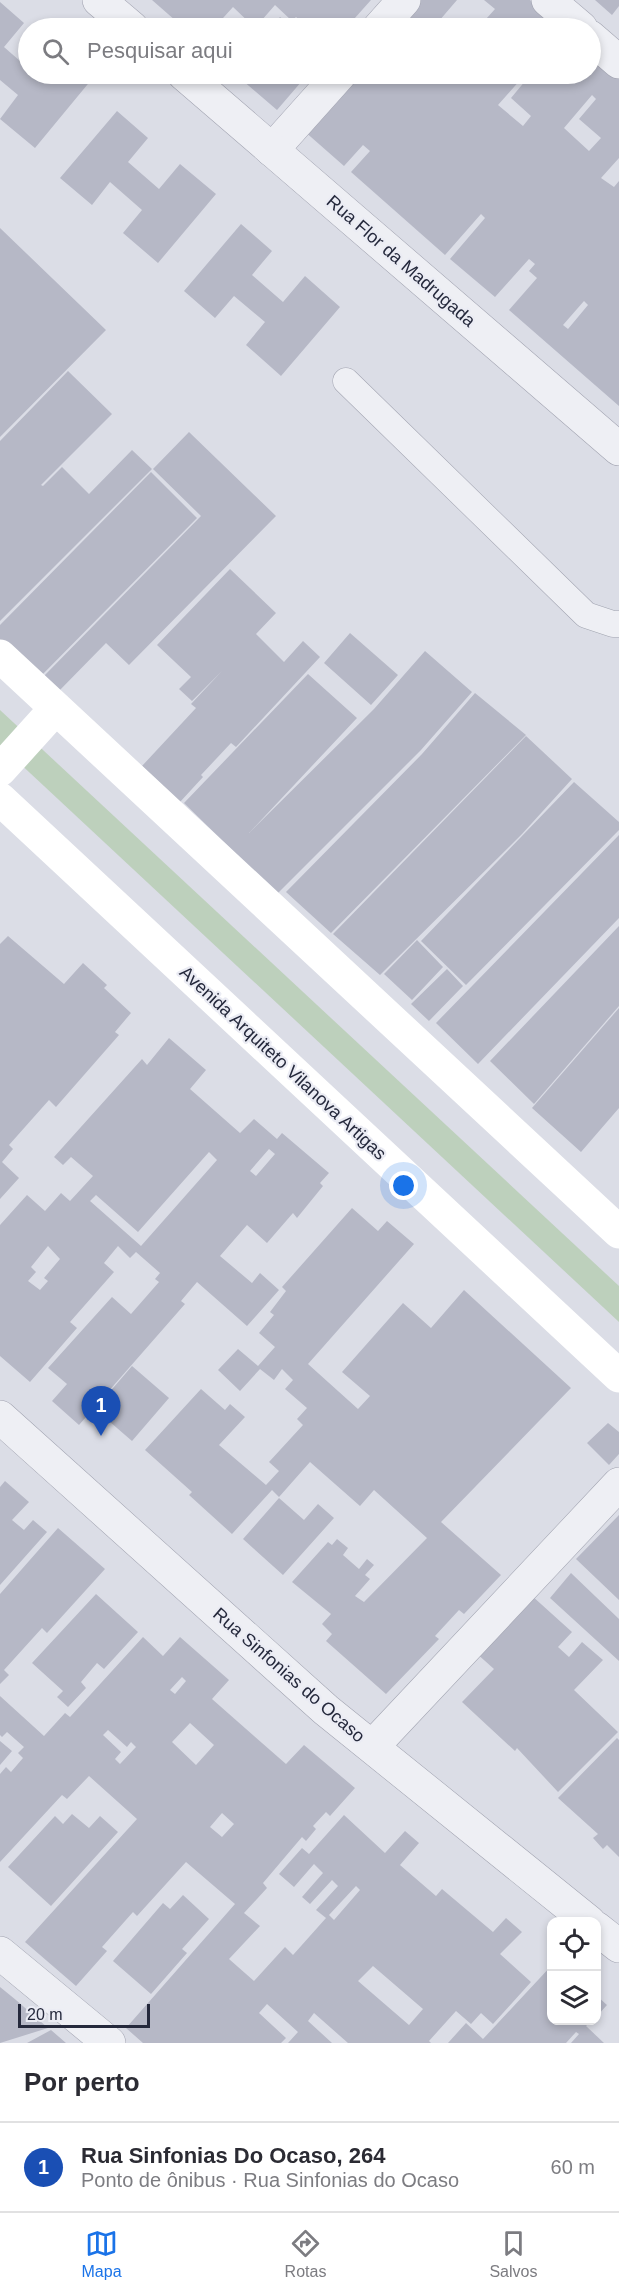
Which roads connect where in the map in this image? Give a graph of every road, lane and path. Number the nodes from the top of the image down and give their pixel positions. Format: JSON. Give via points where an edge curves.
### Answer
{"nodes":[{"id":1,"x":99,"y":0,"type":"edge"},
{"id":2,"x":405,"y":0,"type":"edge"},
{"id":3,"x":548,"y":0,"type":"edge"},
{"id":4,"x":120,"y":18,"type":"edge"},
{"id":5,"x":388,"y":18,"type":"edge"},
{"id":6,"x":569,"y":18,"type":"edge"},
{"id":7,"x":601,"y":46,"type":"edge"},
{"id":8,"x":619,"y":62,"type":"edge"},
{"id":9,"x":196,"y":84,"type":"edge"},
{"id":10,"x":331,"y":84,"type":"edge"},
{"id":11,"x":272,"y":150,"type":"junction"},
{"id":12,"x":346,"y":381,"type":"dead end"},
{"id":13,"x":619,"y":449,"type":"edge"},
{"id":14,"x":619,"y":624,"type":"edge"},
{"id":15,"x":0,"y":656,"type":"edge"},
{"id":16,"x":56,"y":708,"type":"junction"},
{"id":17,"x":0,"y":770,"type":"edge"},
{"id":18,"x":0,"y":799,"type":"edge"},
{"id":19,"x":619,"y":1232,"type":"edge"},
{"id":20,"x":619,"y":1376,"type":"edge"},
{"id":21,"x":0,"y":1417,"type":"edge"},
{"id":22,"x":619,"y":1484,"type":"edge"},
{"id":23,"x":372,"y":1747,"type":"junction"},
{"id":24,"x":583,"y":1917,"type":"edge"},
{"id":25,"x":601,"y":1931,"type":"edge"},
{"id":26,"x":619,"y":1946,"type":"edge"},
{"id":27,"x":0,"y":1953,"type":"edge"},
{"id":28,"x":109,"y":2043,"type":"edge"}],
"edges":[{"from":1,"to":4,"type":"street"},
{"from":2,"to":5,"type":"street"},
{"from":3,"to":6,"type":"street"},
{"from":7,"to":8,"type":"street"},
{"from":9,"to":11,"type":"street","name":"Rua Flor da Madrugada"},
{"from":10,"to":11,"type":"street"},
{"from":11,"to":13,"type":"street","name":"Rua Flor da Madrugada"},
{"from":12,"to":14,"type":"lane","via":[[586,615]]},
{"from":15,"to":16,"type":"main road"},
{"from":16,"to":17,"type":"main road"},
{"from":16,"to":19,"type":"main road"},
{"from":18,"to":20,"type":"main road","name":"Avenida Arquiteto Vilanova Artigas"},
{"from":21,"to":23,"type":"street","name":"Rua Sinfonias do Ocaso"},
{"from":22,"to":23,"type":"street"},
{"from":23,"to":24,"type":"street","name":"Rua Sinfonias do Ocaso"},
{"from":25,"to":26,"type":"street"},
{"from":27,"to":28,"type":"street"}]}
